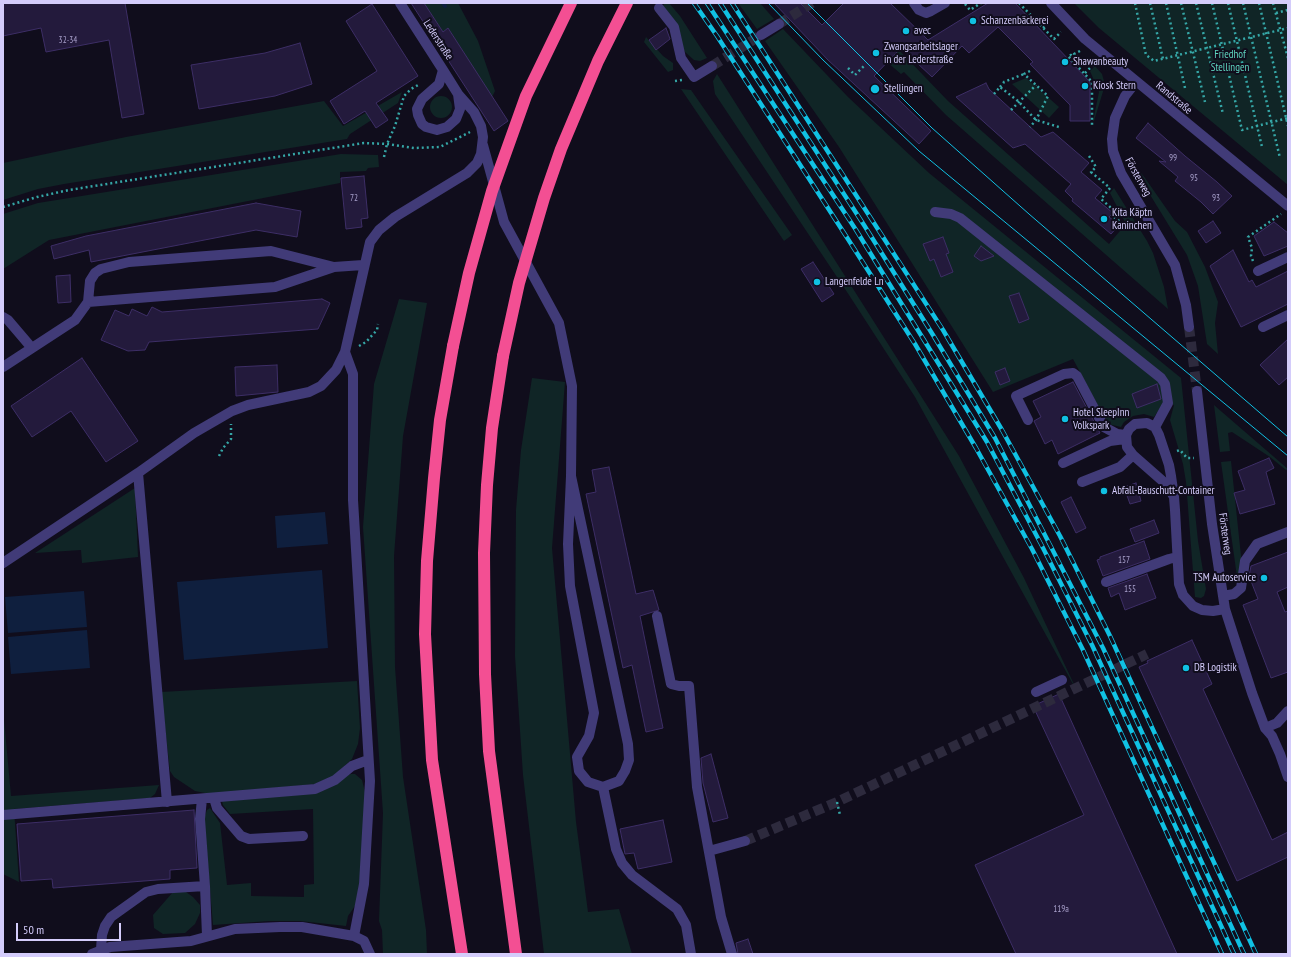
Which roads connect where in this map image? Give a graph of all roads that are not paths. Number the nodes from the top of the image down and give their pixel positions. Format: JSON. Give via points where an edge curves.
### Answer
{"nodes":[{"id":1,"x":400,"y":3,"type":"edge"},
{"id":2,"x":571,"y":3,"type":"edge"},
{"id":3,"x":627,"y":3,"type":"edge"},
{"id":4,"x":914,"y":3,"type":"edge"},
{"id":5,"x":1051,"y":3,"type":"edge"},
{"id":6,"x":943,"y":4,"type":"edge"},
{"id":7,"x":659,"y":8,"type":"dead end"},
{"id":8,"x":779,"y":24,"type":"tunnel mouth"},
{"id":9,"x":761,"y":35,"type":"tunnel mouth"},
{"id":10,"x":712,"y":66,"type":"tunnel mouth"},
{"id":11,"x":443,"y":70,"type":"junction"},
{"id":12,"x":1136,"y":82,"type":"junction"},
{"id":13,"x":458,"y":94,"type":"junction"},
{"id":14,"x":483,"y":145,"type":"junction"},
{"id":15,"x":1285,"y":210,"type":"edge"},
{"id":16,"x":935,"y":212,"type":"dead end"},
{"id":17,"x":1288,"y":256,"type":"edge"},
{"id":18,"x":363,"y":264,"type":"junction"},
{"id":19,"x":334,"y":267,"type":"junction"},
{"id":20,"x":1258,"y":271,"type":"road end"},
{"id":21,"x":88,"y":302,"type":"junction"},
{"id":22,"x":1288,"y":314,"type":"edge"},
{"id":23,"x":3,"y":317,"type":"edge"},
{"id":24,"x":1263,"y":327,"type":"dead end"},
{"id":25,"x":1189,"y":328,"type":"tunnel mouth"},
{"id":26,"x":31,"y":347,"type":"junction"},
{"id":27,"x":345,"y":352,"type":"junction"},
{"id":28,"x":3,"y":367,"type":"edge"},
{"id":29,"x":1197,"y":391,"type":"tunnel mouth"},
{"id":30,"x":1028,"y":420,"type":"dead end"},
{"id":31,"x":1155,"y":427,"type":"junction"},
{"id":32,"x":1126,"y":437,"type":"junction"},
{"id":33,"x":1133,"y":455,"type":"junction"},
{"id":34,"x":1063,"y":463,"type":"dead end"},
{"id":35,"x":138,"y":473,"type":"junction"},
{"id":36,"x":571,"y":476,"type":"junction"},
{"id":37,"x":1082,"y":482,"type":"dead end"},
{"id":38,"x":1174,"y":497,"type":"junction"},
{"id":39,"x":1288,"y":532,"type":"edge"},
{"id":40,"x":1177,"y":558,"type":"junction"},
{"id":41,"x":3,"y":564,"type":"edge"},
{"id":42,"x":1106,"y":582,"type":"dead end"},
{"id":43,"x":1223,"y":596,"type":"junction"},
{"id":44,"x":1225,"y":609,"type":"junction"},
{"id":45,"x":657,"y":616,"type":"dead end"},
{"id":46,"x":1062,"y":680,"type":"dead end"},
{"id":47,"x":1036,"y":692,"type":"dead end"},
{"id":48,"x":1288,"y":711,"type":"edge"},
{"id":49,"x":1266,"y":728,"type":"junction"},
{"id":50,"x":368,"y":760,"type":"junction"},
{"id":51,"x":1288,"y":777,"type":"edge"},
{"id":52,"x":603,"y":787,"type":"junction"},
{"id":53,"x":214,"y":798,"type":"junction"},
{"id":54,"x":202,"y":799,"type":"junction"},
{"id":55,"x":167,"y":802,"type":"junction"},
{"id":56,"x":3,"y":815,"type":"edge"},
{"id":57,"x":303,"y":836,"type":"dead end"},
{"id":58,"x":745,"y":841,"type":"tunnel mouth"},
{"id":59,"x":709,"y":851,"type":"junction"},
{"id":60,"x":205,"y":886,"type":"junction"},
{"id":61,"x":458,"y":926,"type":"junction"},
{"id":62,"x":207,"y":936,"type":"junction"},
{"id":63,"x":354,"y":936,"type":"junction"},
{"id":64,"x":97,"y":952,"type":"edge"},
{"id":65,"x":370,"y":954,"type":"edge"},
{"id":66,"x":456,"y":954,"type":"edge"},
{"id":67,"x":462,"y":954,"type":"edge"},
{"id":68,"x":516,"y":954,"type":"edge"},
{"id":69,"x":691,"y":954,"type":"edge"},
{"id":70,"x":732,"y":954,"type":"edge"}],
"edges":[{"from":1,"to":11,"type":"street","name":"Lederstraße"},
{"from":2,"to":61,"type":"highway","bridge":true,"via":[[526,96],[492,191],[469,273],[440,420],[427,561],[425,634],[432,760]]},
{"from":3,"to":68,"type":"highway","bridge":true,"via":[[598,61],[561,149],[544,198],[519,283],[503,356],[492,428],[484,553],[485,674],[489,751]]},
{"from":4,"to":6,"type":"street","via":[[919,10],[926,13]]},
{"from":5,"to":12,"type":"street","name":"Randstraße","via":[[1085,39]]},
{"from":7,"to":10,"type":"street","via":[[674,27],[681,58],[694,77]]},
{"from":8,"to":9,"type":"street"},
{"from":11,"to":13,"type":"street","name":"Lederstraße"},
{"from":11,"to":13,"type":"street","name":"Lederstraße","via":[[439,84],[419,103],[418,115],[422,124],[437,130],[447,128],[453,123],[460,109]]},
{"from":12,"to":15,"type":"street","name":"Randstraße"},
{"from":12,"to":25,"type":"street","name":"Försterweg","via":[[1125,96],[1115,118],[1112,132],[1113,151],[1118,167],[1175,266],[1183,292]]},
{"from":13,"to":14,"type":"street","via":[[474,112],[481,126]]},
{"from":14,"to":18,"type":"street","via":[[477,163],[467,173],[395,217],[379,230],[370,242]]},
{"from":14,"to":36,"type":"street","via":[[504,222],[559,323],[572,386]]},
{"from":16,"to":31,"type":"street","via":[[960,218],[1160,378],[1165,384],[1168,403]]},
{"from":17,"to":20,"type":"street"},
{"from":18,"to":19,"type":"street"},
{"from":18,"to":27,"type":"street"},
{"from":19,"to":21,"type":"street","via":[[275,287]]},
{"from":19,"to":21,"type":"street","via":[[271,251],[129,262],[95,273],[90,281]]},
{"from":21,"to":26,"type":"street","via":[[75,320]]},
{"from":22,"to":24,"type":"street"},
{"from":23,"to":26,"type":"street"},
{"from":26,"to":28,"type":"street"},
{"from":27,"to":35,"type":"street","via":[[336,370],[321,386],[298,395],[248,405],[225,415],[194,433]]},
{"from":27,"to":50,"type":"street","via":[[353,374],[353,500]]},
{"from":29,"to":43,"type":"street","name":"Försterweg"},
{"from":30,"to":32,"type":"street","via":[[1016,396],[1064,374],[1073,373],[1104,427]]},
{"from":31,"to":32,"type":"street","via":[[1139,422],[1132,426]]},
{"from":31,"to":38,"type":"street","via":[[1166,454]]},
{"from":32,"to":33,"type":"street","via":[[1127,447]]},
{"from":32,"to":34,"type":"street","via":[[1110,441]]},
{"from":33,"to":37,"type":"street","via":[[1120,467]]},
{"from":33,"to":38,"type":"street","via":[[1166,484]]},
{"from":35,"to":41,"type":"street"},
{"from":35,"to":55,"type":"street"},
{"from":36,"to":52,"type":"street","via":[[628,744],[629,760],[626,771],[619,781]]},
{"from":36,"to":52,"type":"street","via":[[568,544],[570,586],[594,713],[589,736],[577,757],[579,771],[588,782]]},
{"from":38,"to":40,"type":"street"},
{"from":39,"to":43,"type":"street","via":[[1257,544],[1245,560],[1242,588],[1234,594]]},
{"from":40,"to":42,"type":"street"},
{"from":40,"to":44,"type":"street","via":[[1179,584],[1186,600],[1202,610]]},
{"from":43,"to":44,"type":"street","name":"Försterweg"},
{"from":44,"to":49,"type":"street","name":"Försterweg"},
{"from":45,"to":59,"type":"street","via":[[671,684],[689,686],[697,787]]},
{"from":46,"to":47,"type":"street"},
{"from":48,"to":49,"type":"street","via":[[1282,719]]},
{"from":49,"to":51,"type":"street","name":"Försterweg","via":[[1272,736]]},
{"from":50,"to":53,"type":"street","via":[[352,766],[335,780],[315,789]]},
{"from":50,"to":63,"type":"street","via":[[369,799],[364,884]]},
{"from":52,"to":69,"type":"street","via":[[616,849],[622,863],[632,875],[677,909],[686,925]]},
{"from":53,"to":54,"type":"street"},
{"from":53,"to":57,"type":"street","via":[[217,808],[238,834],[245,838]]},
{"from":54,"to":55,"type":"street"},
{"from":54,"to":60,"type":"street","via":[[200,820]]},
{"from":55,"to":56,"type":"street"},
{"from":58,"to":59,"type":"street"},
{"from":59,"to":70,"type":"street","via":[[721,917]]},
{"from":60,"to":62,"type":"street"},
{"from":60,"to":64,"type":"street","via":[[146,892],[111,917],[105,926]]},
{"from":61,"to":66,"type":"highway"},
{"from":61,"to":67,"type":"highway"},
{"from":62,"to":63,"type":"street","via":[[235,929],[302,927]]},
{"from":62,"to":64,"type":"street","via":[[180,942],[120,946]]},
{"from":63,"to":65,"type":"street","via":[[364,941]]}]}
